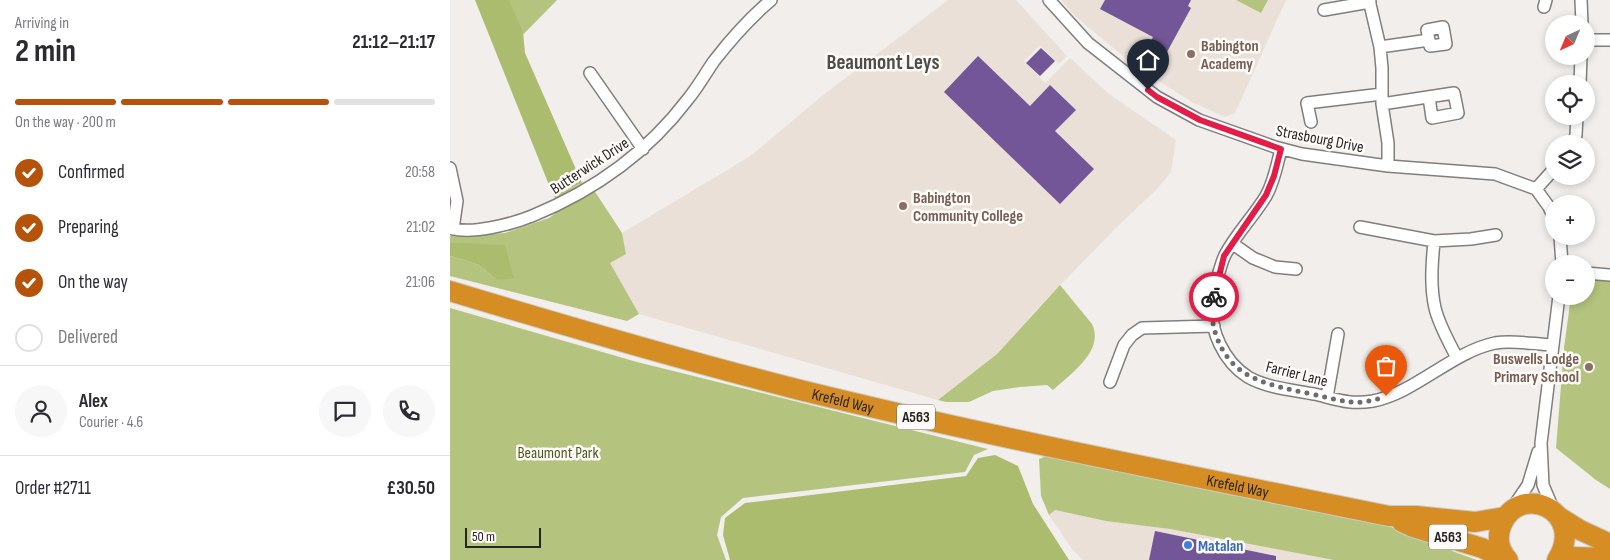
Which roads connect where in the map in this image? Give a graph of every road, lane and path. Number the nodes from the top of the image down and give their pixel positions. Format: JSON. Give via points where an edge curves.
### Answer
{"nodes":[{"id":1,"x":752,"y":0,"type":"edge"},
{"id":2,"x":771,"y":0,"type":"edge"},
{"id":3,"x":1049,"y":0,"type":"edge"},
{"id":4,"x":1581,"y":0,"type":"edge"},
{"id":5,"x":1369,"y":1,"type":"edge"},
{"id":6,"x":759,"y":10,"type":"junction"},
{"id":7,"x":1324,"y":10,"type":"dead end"},
{"id":8,"x":1582,"y":15,"type":"edge"},
{"id":9,"x":1429,"y":40,"type":"dead end"},
{"id":10,"x":1595,"y":40,"type":"edge"},
{"id":11,"x":1610,"y":40,"type":"edge"},
{"id":12,"x":1380,"y":47,"type":"junction"},
{"id":13,"x":590,"y":73,"type":"dead end"},
{"id":14,"x":1430,"y":97,"type":"dead end"},
{"id":15,"x":1382,"y":99,"type":"junction"},
{"id":16,"x":1311,"y":122,"type":"dead end"},
{"id":17,"x":644,"y":149,"type":"junction"},
{"id":18,"x":1281,"y":149,"type":"junction"},
{"id":19,"x":1388,"y":166,"type":"junction"},
{"id":20,"x":450,"y":168,"type":"edge"},
{"id":21,"x":1545,"y":178,"type":"edge"},
{"id":22,"x":1536,"y":188,"type":"junction"},
{"id":23,"x":1545,"y":201,"type":"edge"},
{"id":24,"x":1360,"y":227,"type":"dead end"},
{"id":25,"x":452,"y":229,"type":"edge"},
{"id":26,"x":1496,"y":235,"type":"dead end"},
{"id":27,"x":1434,"y":241,"type":"junction"},
{"id":28,"x":1233,"y":244,"type":"junction"},
{"id":29,"x":1296,"y":269,"type":"dead end"},
{"id":30,"x":1595,"y":274,"type":"edge"},
{"id":31,"x":1610,"y":275,"type":"edge"},
{"id":32,"x":450,"y":291,"type":"edge"},
{"id":33,"x":1558,"y":305,"type":"edge"},
{"id":34,"x":1214,"y":326,"type":"junction"},
{"id":35,"x":1338,"y":334,"type":"dead end"},
{"id":36,"x":1552,"y":345,"type":"junction"},
{"id":37,"x":1457,"y":358,"type":"junction"},
{"id":38,"x":1110,"y":382,"type":"dead end"},
{"id":39,"x":1327,"y":397,"type":"junction"},
{"id":40,"x":1541,"y":444,"type":"junction"},
{"id":41,"x":1508,"y":514,"type":"junction"},
{"id":42,"x":1557,"y":515,"type":"junction"},
{"id":43,"x":1389,"y":516,"type":"junction"},
{"id":44,"x":1610,"y":544,"type":"edge"},
{"id":45,"x":1610,"y":558,"type":"edge"},
{"id":46,"x":1507,"y":560,"type":"edge"},
{"id":47,"x":1557,"y":560,"type":"edge"},
{"id":48,"x":1563,"y":560,"type":"edge"}],
"edges":[{"from":1,"to":6,"type":"street"},
{"from":2,"to":6,"type":"street","name":"Butterwick Drive"},
{"from":3,"to":18,"type":"street","name":"Strasbourg Drive","via":[[1088,43],[1157,97],[1200,120]]},
{"from":4,"to":8,"type":"street"},
{"from":5,"to":7,"type":"street"},
{"from":5,"to":12,"type":"street"},
{"from":6,"to":17,"type":"street","name":"Butterwick Drive","via":[[714,62],[688,100]]},
{"from":9,"to":12,"type":"street"},
{"from":10,"to":11,"type":"street"},
{"from":12,"to":15,"type":"street"},
{"from":13,"to":17,"type":"street"},
{"from":14,"to":15,"type":"street"},
{"from":15,"to":16,"type":"street","via":[[1307,103]]},
{"from":15,"to":19,"type":"street"},
{"from":17,"to":25,"type":"street","name":"Butterwick Drive","via":[[566,202],[543,212],[513,224],[477,230]]},
{"from":18,"to":19,"type":"street","name":"Strasbourg Drive"},
{"from":18,"to":28,"type":"street","name":"Farrier Lane","via":[[1266,195]]},
{"from":19,"to":22,"type":"street","name":"Strasbourg Drive","via":[[1495,174]]},
{"from":20,"to":25,"type":"street","via":[[457,201]]},
{"from":21,"to":22,"type":"street"},
{"from":22,"to":23,"type":"street"},
{"from":24,"to":27,"type":"street"},
{"from":26,"to":27,"type":"street"},
{"from":27,"to":37,"type":"street","via":[[1432,294],[1435,310]]},
{"from":28,"to":29,"type":"street","via":[[1253,258],[1275,267]]},
{"from":28,"to":34,"type":"street","name":"Farrier Lane","via":[[1224,256],[1212,302]]},
{"from":30,"to":31,"type":"street"},
{"from":32,"to":43,"type":"highway","name":"Krefeld Way","number":"A563","via":[[620,342],[800,390],[1045,446]]},
{"from":33,"to":36,"type":"street"},
{"from":34,"to":38,"type":"street","via":[[1142,328],[1132,334],[1124,345]]},
{"from":34,"to":39,"type":"street","name":"Farrier Lane","via":[[1229,360],[1249,377]]},
{"from":35,"to":39,"type":"street"},
{"from":36,"to":37,"type":"street","name":"Farrier Lane","via":[[1505,342],[1482,347]]},
{"from":36,"to":40,"type":"street"},
{"from":37,"to":39,"type":"street","name":"Farrier Lane","via":[[1398,392],[1375,400],[1354,403]]},
{"from":40,"to":41,"type":"street","via":[[1528,484]]},
{"from":40,"to":42,"type":"street","via":[[1543,485]]},
{"from":41,"to":42,"type":"highway","name":"Krefeld Way","via":[[1520,506],[1536,504]]},
{"from":41,"to":43,"type":"highway","name":"Krefeld Way","number":"A563","via":[[1475,522]]},
{"from":41,"to":46,"type":"highway","via":[[1499,530],[1499,542]]},
{"from":42,"to":44,"type":"highway"},
{"from":42,"to":47,"type":"highway","via":[[1565,535]]},
{"from":43,"to":46,"type":"highway","name":"Krefeld Way","number":"A563","via":[[1413,527],[1482,548]]},
{"from":45,"to":48,"type":"highway","via":[[1572,557]]}]}
